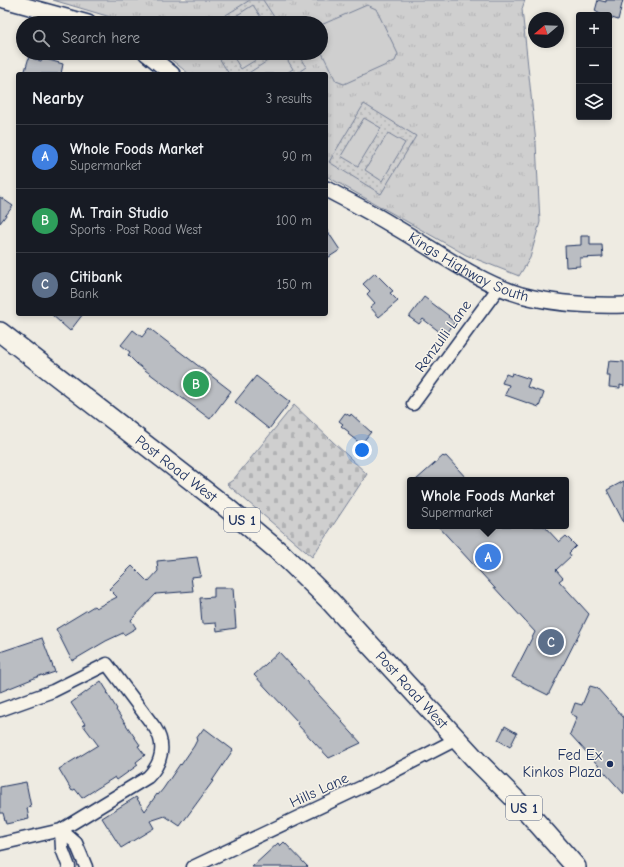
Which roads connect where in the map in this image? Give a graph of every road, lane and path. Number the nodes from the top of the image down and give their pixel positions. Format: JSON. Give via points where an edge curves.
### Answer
{"nodes":[{"id":1,"x":4,"y":0,"type":"edge"},
{"id":2,"x":62,"y":16,"type":"edge"},
{"id":3,"x":155,"y":60,"type":"edge"},
{"id":4,"x":170,"y":72,"type":"edge"},
{"id":5,"x":328,"y":189,"type":"edge"},
{"id":6,"x":499,"y":287,"type":"junction"},
{"id":7,"x":624,"y":305,"type":"edge"},
{"id":8,"x":0,"y":332,"type":"edge"},
{"id":9,"x":412,"y":404,"type":"dead end"},
{"id":10,"x":0,"y":710,"type":"edge"},
{"id":11,"x":457,"y":739,"type":"junction"},
{"id":12,"x":61,"y":830,"type":"junction"},
{"id":13,"x":0,"y":844,"type":"edge"},
{"id":14,"x":69,"y":867,"type":"edge"},
{"id":15,"x":86,"y":867,"type":"edge"},
{"id":16,"x":193,"y":867,"type":"edge"},
{"id":17,"x":576,"y":867,"type":"edge"}],
"edges":[{"from":1,"to":2,"type":"street"},
{"from":3,"to":4,"type":"street"},
{"from":5,"to":6,"type":"street","name":"Kings Highway South","via":[[467,272]]},
{"from":6,"to":7,"type":"street","name":"Kings Highway South","via":[[522,295],[565,304]]},
{"from":6,"to":9,"type":"street","name":"Renzulli Lane"},
{"from":8,"to":11,"type":"main road","name":"Post Road West","number":"US 1","via":[[265,540],[329,600]]},
{"from":10,"to":12,"type":"street","via":[[53,691],[107,664],[158,733],[162,748],[159,763],[153,773]]},
{"from":11,"to":16,"type":"street","name":"Hills Lane"},
{"from":11,"to":17,"type":"main road","number":"US 1","via":[[524,808]]},
{"from":12,"to":13,"type":"street"},
{"from":12,"to":14,"type":"street","via":[[62,849]]},
{"from":12,"to":15,"type":"street","via":[[76,842]]}]}
